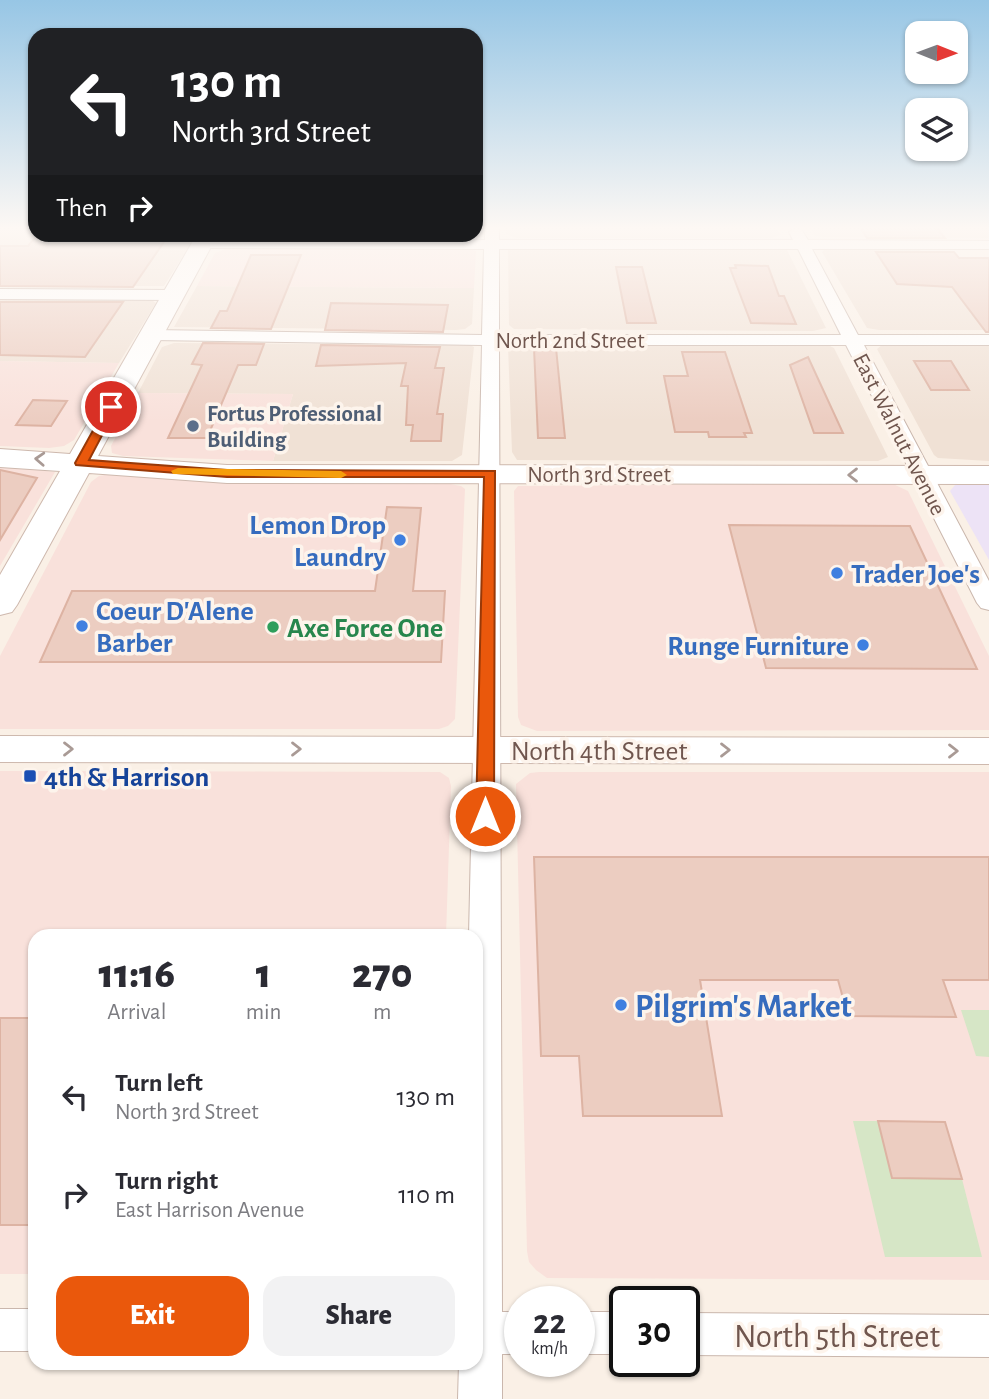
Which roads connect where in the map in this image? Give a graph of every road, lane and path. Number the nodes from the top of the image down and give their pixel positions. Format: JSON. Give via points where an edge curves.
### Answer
{"nodes":[{"id":1,"x":175,"y":292,"type":"edge"},
{"id":2,"x":491,"y":292,"type":"edge"},
{"id":3,"x":827,"y":292,"type":"edge"},
{"id":4,"x":0,"y":294,"type":"edge"},
{"id":5,"x":173,"y":295,"type":"junction"},
{"id":6,"x":152,"y":335,"type":"junction"},
{"id":7,"x":491,"y":340,"type":"junction"},
{"id":8,"x":851,"y":340,"type":"junction"},
{"id":9,"x":989,"y":340,"type":"edge"},
{"id":10,"x":0,"y":458,"type":"edge"},
{"id":11,"x":81,"y":463,"type":"junction"},
{"id":12,"x":491,"y":474,"type":"junction"},
{"id":13,"x":921,"y":475,"type":"junction"},
{"id":14,"x":989,"y":475,"type":"edge"},
{"id":15,"x":989,"y":603,"type":"edge"},
{"id":16,"x":0,"y":605,"type":"edge"},
{"id":17,"x":0,"y":749,"type":"edge"},
{"id":18,"x":485,"y":749,"type":"junction"},
{"id":19,"x":989,"y":751,"type":"edge"},
{"id":20,"x":0,"y":1330,"type":"edge"},
{"id":21,"x":28,"y":1330,"type":"edge"},
{"id":22,"x":492,"y":1333,"type":"edge"},
{"id":23,"x":700,"y":1334,"type":"edge"},
{"id":24,"x":989,"y":1336,"type":"edge"},
{"id":25,"x":480,"y":1399,"type":"edge"}],
"edges":[{"from":1,"to":5,"type":"main road"},
{"from":2,"to":7,"type":"street"},
{"from":3,"to":8,"type":"street","name":"East Walnut Avenue"},
{"from":4,"to":5,"type":"street"},
{"from":5,"to":6,"type":"main road"},
{"from":6,"to":7,"type":"street","name":"North 2nd Street"},
{"from":6,"to":11,"type":"main road"},
{"from":7,"to":8,"type":"street","name":"North 2nd Street"},
{"from":7,"to":12,"type":"street"},
{"from":8,"to":9,"type":"street","name":"North 2nd Street"},
{"from":8,"to":13,"type":"street","name":"East Walnut Avenue"},
{"from":11,"to":10,"type":"main road","name":"North 3rd Street","one_way":true},
{"from":11,"to":12,"type":"main road","name":"North 3rd Street","via":[[227,474]]},
{"from":11,"to":16,"type":"main road"},
{"from":13,"to":12,"type":"main road","name":"North 3rd Street","one_way":true},
{"from":12,"to":18,"type":"street"},
{"from":13,"to":14,"type":"main road","name":"North 3rd Street"},
{"from":13,"to":15,"type":"street","name":"East Walnut Avenue"},
{"from":17,"to":18,"type":"main road","name":"North 4th Street","one_way":true},
{"from":18,"to":19,"type":"main road","name":"North 4th Street","one_way":true},
{"from":18,"to":22,"type":"street"},
{"from":20,"to":21,"type":"street"},
{"from":22,"to":25,"type":"street"},
{"from":23,"to":24,"type":"street","name":"North 5th Street"}]}
